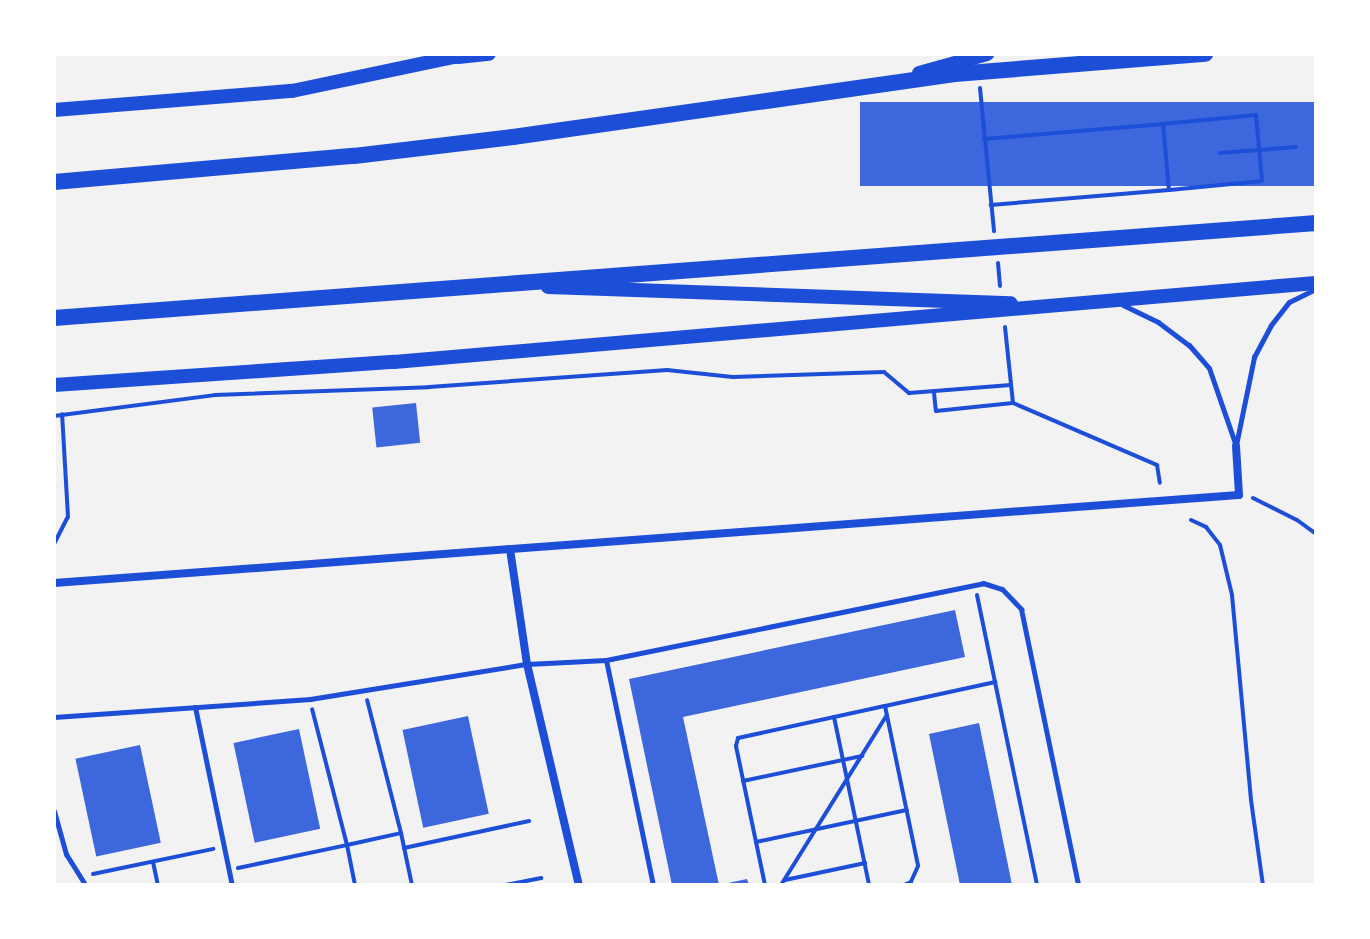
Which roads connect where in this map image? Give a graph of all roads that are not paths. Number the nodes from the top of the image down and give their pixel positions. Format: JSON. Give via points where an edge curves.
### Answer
{"nodes":[{"id":1,"x":489,"y":54,"type":"edge"},
{"id":2,"x":987,"y":54,"type":"edge"},
{"id":3,"x":1205,"y":54,"type":"edge"},
{"id":4,"x":460,"y":56,"type":"edge"},
{"id":5,"x":879,"y":84,"type":"junction"},
{"id":6,"x":54,"y":110,"type":"edge"},
{"id":7,"x":54,"y":182,"type":"edge"},
{"id":8,"x":1316,"y":223,"type":"edge"},
{"id":9,"x":467,"y":284,"type":"junction"},
{"id":10,"x":1316,"y":286,"type":"edge"},
{"id":11,"x":1116,"y":302,"type":"junction"},
{"id":12,"x":1075,"y":305,"type":"junction"},
{"id":13,"x":54,"y":318,"type":"edge"},
{"id":14,"x":54,"y":385,"type":"edge"},
{"id":15,"x":1236,"y":446,"type":"junction"},
{"id":16,"x":510,"y":549,"type":"junction"},
{"id":17,"x":54,"y":583,"type":"edge"},
{"id":18,"x":606,"y":660,"type":"junction"},
{"id":19,"x":527,"y":664,"type":"junction"},
{"id":20,"x":195,"y":707,"type":"junction"},
{"id":21,"x":54,"y":717,"type":"edge"},
{"id":22,"x":54,"y":811,"type":"edge"},
{"id":23,"x":85,"y":885,"type":"edge"},
{"id":24,"x":232,"y":885,"type":"edge"},
{"id":25,"x":579,"y":885,"type":"edge"},
{"id":26,"x":653,"y":885,"type":"edge"},
{"id":27,"x":1078,"y":885,"type":"edge"}],
"edges":[{"from":1,"to":4,"type":"street"},
{"from":2,"to":5,"type":"street"},
{"from":3,"to":5,"type":"main road"},
{"from":4,"to":6,"type":"street","via":[[292,91]]},
{"from":5,"to":7,"type":"main road","via":[[418,148]]},
{"from":8,"to":9,"type":"main road"},
{"from":9,"to":12,"type":"street"},
{"from":9,"to":13,"type":"main road"},
{"from":10,"to":11,"type":"street"},
{"from":10,"to":15,"type":"lane","via":[[1289,302],[1254,357]]},
{"from":11,"to":12,"type":"street"},
{"from":11,"to":15,"type":"lane","via":[[1158,322],[1209,368]]},
{"from":12,"to":14,"type":"street"},
{"from":15,"to":16,"type":"street","via":[[1239,495]]},
{"from":16,"to":17,"type":"street"},
{"from":16,"to":19,"type":"street"},
{"from":18,"to":19,"type":"lane"},
{"from":18,"to":26,"type":"lane"},
{"from":18,"to":27,"type":"lane","via":[[974,583],[1002,589],[1021,609]]},
{"from":19,"to":20,"type":"lane","via":[[309,699]]},
{"from":19,"to":25,"type":"street"},
{"from":20,"to":21,"type":"lane"},
{"from":20,"to":24,"type":"lane"},
{"from":22,"to":23,"type":"lane","via":[[66,854]]}]}
